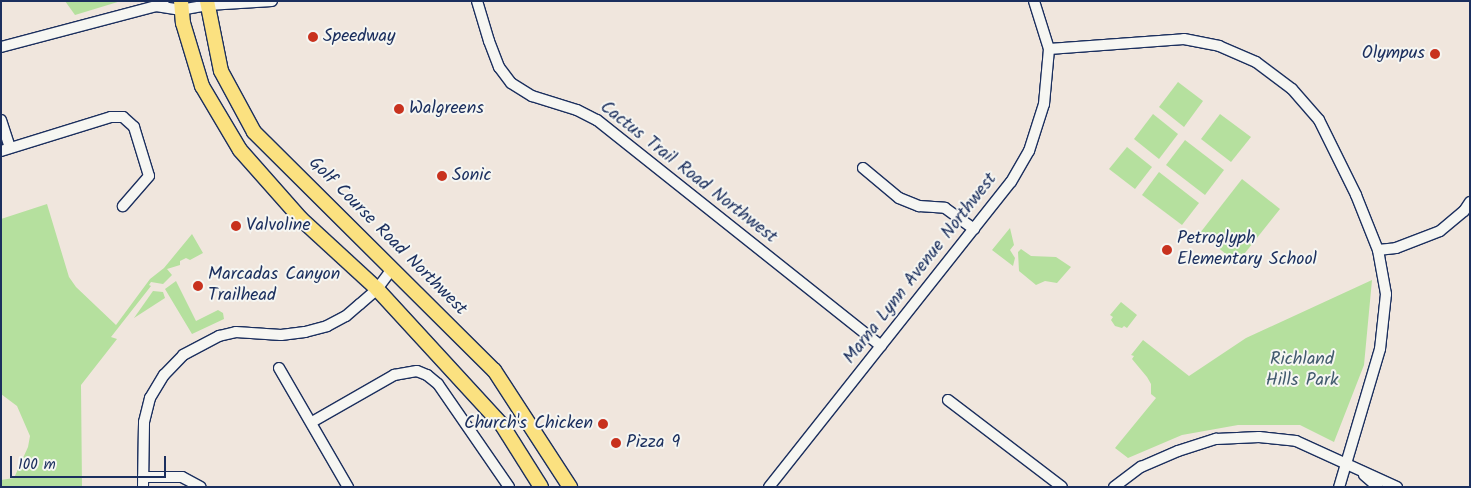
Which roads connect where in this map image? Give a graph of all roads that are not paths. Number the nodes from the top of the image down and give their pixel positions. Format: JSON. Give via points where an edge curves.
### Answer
{"nodes":[{"id":1,"x":272,"y":1,"type":"edge"},
{"id":2,"x":477,"y":1,"type":"edge"},
{"id":3,"x":1034,"y":1,"type":"edge"},
{"id":4,"x":208,"y":3,"type":"edge"},
{"id":5,"x":160,"y":4,"type":"edge"},
{"id":6,"x":180,"y":6,"type":"edge"},
{"id":7,"x":1,"y":47,"type":"edge"},
{"id":8,"x":1049,"y":49,"type":"junction"},
{"id":9,"x":1,"y":120,"type":"edge"},
{"id":10,"x":6,"y":150,"type":"edge"},
{"id":11,"x":863,"y":168,"type":"dead end"},
{"id":12,"x":1470,"y":202,"type":"edge"},
{"id":13,"x":123,"y":206,"type":"dead end"},
{"id":14,"x":974,"y":229,"type":"junction"},
{"id":15,"x":1378,"y":250,"type":"junction"},
{"id":16,"x":393,"y":268,"type":"junction"},
{"id":17,"x":377,"y":289,"type":"junction"},
{"id":18,"x":881,"y":346,"type":"junction"},
{"id":19,"x":279,"y":368,"type":"dead end"},
{"id":20,"x":948,"y":400,"type":"dead end"},
{"id":21,"x":312,"y":422,"type":"junction"},
{"id":22,"x":1347,"y":463,"type":"junction"},
{"id":23,"x":143,"y":482,"type":"edge"},
{"id":24,"x":201,"y":487,"type":"edge"},
{"id":25,"x":348,"y":487,"type":"edge"},
{"id":26,"x":509,"y":487,"type":"edge"},
{"id":27,"x":541,"y":487,"type":"edge"},
{"id":28,"x":570,"y":487,"type":"edge"},
{"id":29,"x":769,"y":487,"type":"edge"},
{"id":30,"x":1062,"y":487,"type":"edge"},
{"id":31,"x":1114,"y":487,"type":"edge"},
{"id":32,"x":1339,"y":487,"type":"edge"},
{"id":33,"x":1378,"y":487,"type":"edge"},
{"id":34,"x":1397,"y":487,"type":"edge"}],
"edges":[{"from":1,"to":4,"type":"street"},
{"from":2,"to":18,"type":"street","name":"Cactus Trail Road Northwest","via":[[488,41],[499,67],[511,83],[532,96],[597,120]]},
{"from":3,"to":8,"type":"street"},
{"from":4,"to":6,"type":"street"},
{"from":4,"to":16,"type":"main road","name":"Golf Course Road Northwest","via":[[221,71],[254,132]]},
{"from":5,"to":6,"type":"street"},
{"from":5,"to":7,"type":"street"},
{"from":6,"to":17,"type":"main road","via":[[202,86],[240,150],[301,219]]},
{"from":8,"to":14,"type":"street","name":"Marna Lynn Avenue Northwest","via":[[1044,104],[1029,151],[1011,182]]},
{"from":8,"to":15,"type":"street","via":[[1184,38],[1219,46],[1256,62],[1292,89],[1318,120],[1356,195]]},
{"from":9,"to":10,"type":"street"},
{"from":10,"to":13,"type":"street","via":[[111,117],[123,117],[134,127],[149,176]]},
{"from":11,"to":14,"type":"street","via":[[899,198],[920,206],[945,208]]},
{"from":12,"to":15,"type":"street","via":[[1440,231],[1396,248]]},
{"from":14,"to":18,"type":"street","name":"Marna Lynn Avenue Northwest"},
{"from":15,"to":22,"type":"street","via":[[1386,294],[1380,344]]},
{"from":16,"to":17,"type":"street"},
{"from":16,"to":28,"type":"main road","name":"Golf Course Road Northwest","via":[[494,370]]},
{"from":17,"to":23,"type":"street","via":[[346,316],[327,326],[281,335],[236,332],[219,336],[183,354],[164,375],[150,398],[144,422]]},
{"from":17,"to":27,"type":"main road","via":[[502,425]]},
{"from":18,"to":29,"type":"street","name":"Marna Lynn Avenue Northwest"},
{"from":19,"to":21,"type":"street"},
{"from":20,"to":30,"type":"street"},
{"from":21,"to":25,"type":"street"},
{"from":21,"to":26,"type":"street","via":[[394,375],[417,371],[438,384]]},
{"from":22,"to":31,"type":"street","via":[[1296,441],[1259,436],[1216,439],[1141,467]]},
{"from":22,"to":32,"type":"street"},
{"from":22,"to":33,"type":"street"},
{"from":22,"to":34,"type":"street"},
{"from":23,"to":24,"type":"street","via":[[182,477]]}]}
